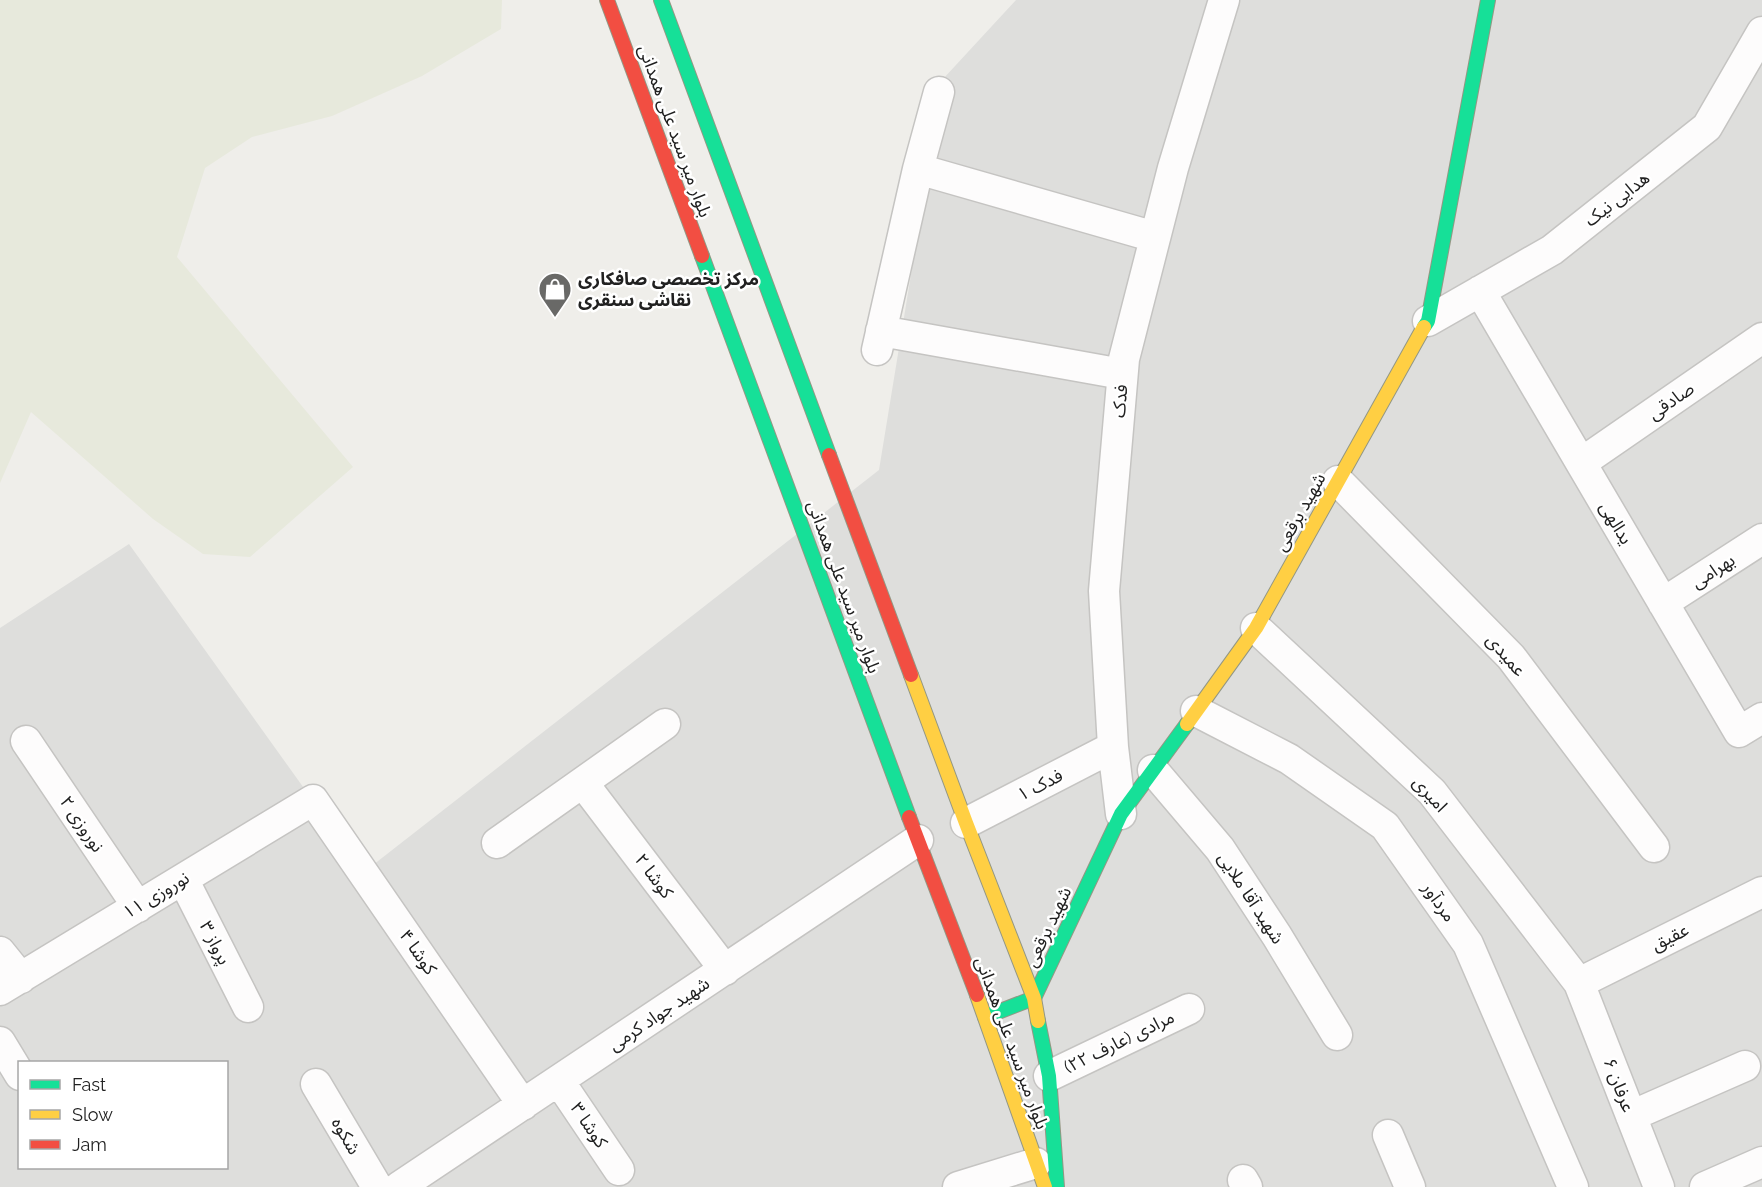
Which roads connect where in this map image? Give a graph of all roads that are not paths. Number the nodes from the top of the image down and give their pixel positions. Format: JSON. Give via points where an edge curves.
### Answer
{"nodes":[{"id":1,"x":607,"y":0,"type":"edge"},
{"id":2,"x":661,"y":0,"type":"edge"},
{"id":3,"x":1224,"y":0,"type":"edge"},
{"id":4,"x":1488,"y":0,"type":"edge"},
{"id":5,"x":1762,"y":32,"type":"edge"},
{"id":6,"x":939,"y":92,"type":"dead end"},
{"id":7,"x":918,"y":169,"type":"junction"},
{"id":8,"x":1155,"y":237,"type":"junction"},
{"id":9,"x":1480,"y":291,"type":"junction"},
{"id":10,"x":1428,"y":321,"type":"junction"},
{"id":11,"x":1762,"y":338,"type":"edge"},
{"id":12,"x":1122,"y":374,"type":"junction"},
{"id":13,"x":1581,"y":463,"type":"junction"},
{"id":14,"x":1338,"y":481,"type":"junction"},
{"id":15,"x":1762,"y":539,"type":"edge"},
{"id":16,"x":1663,"y":603,"type":"junction"},
{"id":17,"x":1256,"y":628,"type":"junction"},
{"id":18,"x":1196,"y":711,"type":"junction"},
{"id":19,"x":1762,"y":718,"type":"edge"},
{"id":20,"x":665,"y":724,"type":"dead end"},
{"id":21,"x":26,"y":741,"type":"dead end"},
{"id":22,"x":1113,"y":747,"type":"junction"},
{"id":23,"x":1153,"y":770,"type":"junction"},
{"id":24,"x":583,"y":783,"type":"junction"},
{"id":25,"x":312,"y":800,"type":"joint"},
{"id":26,"x":1121,"y":814,"type":"junction"},
{"id":27,"x":966,"y":822,"type":"junction"},
{"id":28,"x":918,"y":840,"type":"junction"},
{"id":29,"x":497,"y":843,"type":"dead end"},
{"id":30,"x":1654,"y":847,"type":"dead end"},
{"id":31,"x":183,"y":879,"type":"junction"},
{"id":32,"x":1762,"y":892,"type":"edge"},
{"id":33,"x":138,"y":907,"type":"junction"},
{"id":34,"x":0,"y":952,"type":"edge"},
{"id":35,"x":724,"y":970,"type":"junction"},
{"id":36,"x":1579,"y":983,"type":"junction"},
{"id":37,"x":10,"y":984,"type":"edge"},
{"id":38,"x":1035,"y":998,"type":"junction"},
{"id":39,"x":248,"y":1007,"type":"dead end"},
{"id":40,"x":1189,"y":1009,"type":"dead end"},
{"id":41,"x":985,"y":1017,"type":"junction"},
{"id":42,"x":1337,"y":1035,"type":"dead end"},
{"id":43,"x":0,"y":1042,"type":"edge"},
{"id":44,"x":1745,"y":1066,"type":"dead end"},
{"id":45,"x":18,"y":1072,"type":"edge"},
{"id":46,"x":1049,"y":1076,"type":"junction"},
{"id":47,"x":559,"y":1081,"type":"junction"},
{"id":48,"x":316,"y":1084,"type":"dead end"},
{"id":49,"x":523,"y":1105,"type":"junction"},
{"id":50,"x":1631,"y":1116,"type":"junction"},
{"id":51,"x":1388,"y":1136,"type":"dead end"},
{"id":52,"x":1762,"y":1162,"type":"edge"},
{"id":53,"x":619,"y":1170,"type":"dead end"},
{"id":54,"x":1040,"y":1175,"type":"edge"},
{"id":55,"x":376,"y":1187,"type":"edge"},
{"id":56,"x":399,"y":1187,"type":"edge"},
{"id":57,"x":958,"y":1187,"type":"edge"},
{"id":58,"x":1057,"y":1187,"type":"edge"},
{"id":59,"x":1410,"y":1187,"type":"edge"},
{"id":60,"x":1573,"y":1187,"type":"edge"},
{"id":61,"x":1659,"y":1187,"type":"edge"},
{"id":62,"x":1705,"y":1187,"type":"edge"}],
"edges":[{"from":1,"to":28,"type":"main road","name":"بلوار میر سید علی همدانی","via":[[826,576]]},
{"from":2,"to":27,"type":"main road","name":"بلوار میر سید علی همدانی","via":[[864,561]]},
{"from":3,"to":8,"type":"street","name":"فدک"},
{"from":4,"to":10,"type":"main road","name":"شهید برقعی"},
{"from":5,"to":9,"type":"street","name":"هدایی نیک","via":[[1707,127],[1552,250]]},
{"from":6,"to":7,"type":"street"},
{"from":7,"to":8,"type":"street"},
{"from":7,"to":12,"type":"street","via":[[879,341]]},
{"from":8,"to":12,"type":"street","name":"فدک"},
{"from":9,"to":10,"type":"street","name":"هدایی نیک"},
{"from":9,"to":13,"type":"street","name":"یدالهی"},
{"from":10,"to":14,"type":"main road","name":"شهید برقعی"},
{"from":11,"to":13,"type":"street","name":"صادقی"},
{"from":12,"to":22,"type":"street","name":"فدک","via":[[1104,591]]},
{"from":13,"to":16,"type":"street","name":"یدالهی"},
{"from":14,"to":17,"type":"main road","name":"شهید برقعی"},
{"from":14,"to":30,"type":"street","name":"عمیدی","via":[[1511,657]]},
{"from":15,"to":16,"type":"street","name":"بهرامی"},
{"from":16,"to":19,"type":"street","name":"یدالهی","via":[[1739,732]]},
{"from":17,"to":18,"type":"main road","name":"شهید برقعی"},
{"from":17,"to":36,"type":"street","name":"امیری","via":[[1432,792]]},
{"from":18,"to":23,"type":"main road","name":"شهید برقعی"},
{"from":18,"to":60,"type":"street","name":"مردآور","via":[[1289,759],[1385,826],[1468,944]]},
{"from":20,"to":24,"type":"street"},
{"from":21,"to":33,"type":"street","name":"نوروزی ۲"},
{"from":22,"to":26,"type":"street","name":"فدک"},
{"from":22,"to":27,"type":"street","name":"فدک ۱"},
{"from":23,"to":26,"type":"main road","name":"شهید برقعی"},
{"from":23,"to":42,"type":"street","name":"شهید آقا ملایی","via":[[1220,849]]},
{"from":24,"to":29,"type":"street"},
{"from":24,"to":35,"type":"street","name":"کوشا ۲"},
{"from":25,"to":31,"type":"street","name":"نوروزی ۱۱"},
{"from":25,"to":49,"type":"street","name":"کوشا ۴"},
{"from":26,"to":38,"type":"main road","name":"شهید برقعی"},
{"from":27,"to":38,"type":"main road","name":"بلوار میر سید علی همدانی"},
{"from":28,"to":35,"type":"street","name":"شهید جواد کرمی"},
{"from":28,"to":41,"type":"main road","name":"بلوار میر سید علی همدانی"},
{"from":31,"to":33,"type":"street","name":"نوروزی ۱۱"},
{"from":31,"to":39,"type":"street","name":"پرواز ۳"},
{"from":32,"to":36,"type":"street","name":"عقیق"},
{"from":33,"to":37,"type":"street","name":"نوروزی ۱۱"},
{"from":34,"to":37,"type":"street"},
{"from":35,"to":47,"type":"street","name":"شهید جواد کرمی"},
{"from":36,"to":50,"type":"street","name":"عرفان ۶"},
{"from":38,"to":41,"type":"main road"},
{"from":38,"to":46,"type":"main road","name":"بلوار میر سید علی همدانی"},
{"from":40,"to":46,"type":"street","name":"مرادی (عارف ۲۲)"},
{"from":41,"to":54,"type":"main road","name":"بلوار میر سید علی همدانی"},
{"from":43,"to":45,"type":"street"},
{"from":44,"to":50,"type":"street"},
{"from":46,"to":58,"type":"main road","name":"بلوار میر سید علی همدانی"},
{"from":47,"to":49,"type":"street","name":"شهید جواد کرمی"},
{"from":47,"to":53,"type":"street","name":"کوشا ۳"},
{"from":48,"to":55,"type":"street","name":"شکوه"},
{"from":49,"to":56,"type":"street","name":"شهید جواد کرمی"},
{"from":50,"to":61,"type":"street","name":"عرفان ۶"},
{"from":51,"to":59,"type":"street"},
{"from":52,"to":62,"type":"street"},
{"from":54,"to":57,"type":"street"}]}
